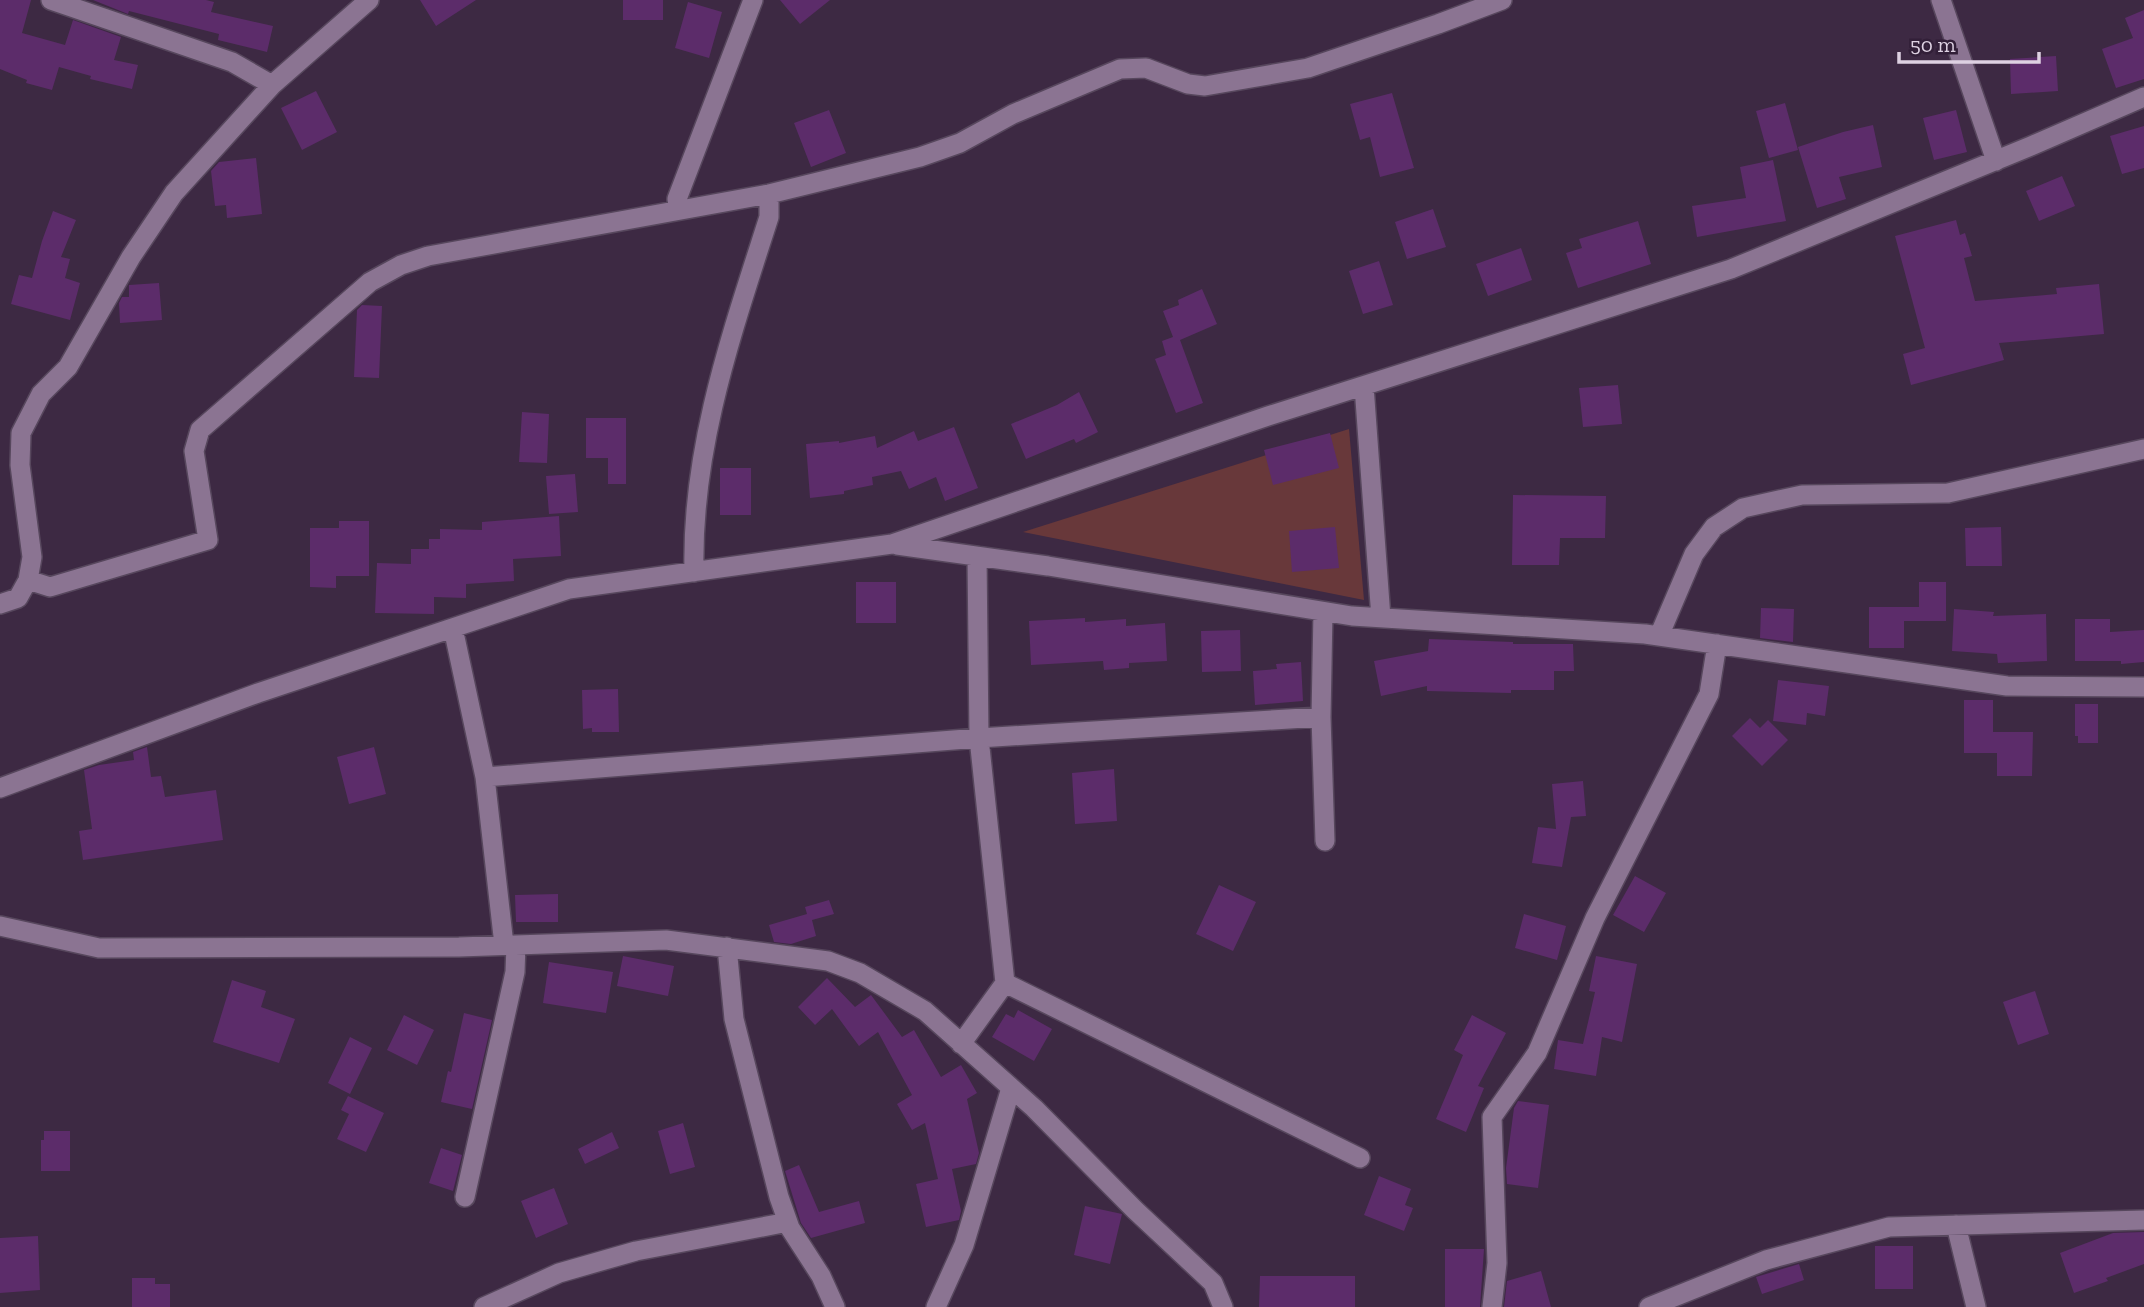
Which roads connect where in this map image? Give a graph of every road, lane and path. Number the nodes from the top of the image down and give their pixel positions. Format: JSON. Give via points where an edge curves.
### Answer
{"nodes":[{"id":1,"x":51,"y":0,"type":"edge"},
{"id":2,"x":369,"y":0,"type":"edge"},
{"id":3,"x":753,"y":0,"type":"edge"},
{"id":4,"x":1502,"y":0,"type":"edge"},
{"id":5,"x":1941,"y":0,"type":"edge"},
{"id":6,"x":272,"y":85,"type":"junction"},
{"id":7,"x":2144,"y":97,"type":"edge"},
{"id":8,"x":1996,"y":160,"type":"junction"},
{"id":9,"x":769,"y":194,"type":"junction"},
{"id":10,"x":679,"y":211,"type":"junction"},
{"id":11,"x":1364,"y":386,"type":"junction"},
{"id":12,"x":2144,"y":449,"type":"edge"},
{"id":13,"x":892,"y":544,"type":"junction"},
{"id":14,"x":977,"y":556,"type":"junction"},
{"id":15,"x":694,"y":572,"type":"junction"},
{"id":16,"x":28,"y":580,"type":"junction"},
{"id":17,"x":0,"y":604,"type":"edge"},
{"id":18,"x":1323,"y":612,"type":"junction"},
{"id":19,"x":1381,"y":618,"type":"junction"},
{"id":20,"x":453,"y":628,"type":"junction"},
{"id":21,"x":1658,"y":636,"type":"junction"},
{"id":22,"x":1717,"y":644,"type":"junction"},
{"id":23,"x":2144,"y":688,"type":"edge"},
{"id":24,"x":1321,"y":717,"type":"junction"},
{"id":25,"x":979,"y":738,"type":"junction"},
{"id":26,"x":485,"y":777,"type":"junction"},
{"id":27,"x":0,"y":788,"type":"edge"},
{"id":28,"x":1325,"y":841,"type":"dead end"},
{"id":29,"x":0,"y":926,"type":"edge"},
{"id":30,"x":510,"y":945,"type":"junction"},
{"id":31,"x":727,"y":947,"type":"junction"},
{"id":32,"x":1005,"y":983,"type":"junction"},
{"id":33,"x":961,"y":1044,"type":"junction"},
{"id":34,"x":1011,"y":1088,"type":"junction"},
{"id":35,"x":1360,"y":1158,"type":"dead end"},
{"id":36,"x":466,"y":1197,"type":"dead end"},
{"id":37,"x":2144,"y":1220,"type":"edge"},
{"id":38,"x":788,"y":1222,"type":"junction"},
{"id":39,"x":1956,"y":1225,"type":"junction"},
{"id":40,"x":484,"y":1307,"type":"edge"},
{"id":41,"x":835,"y":1307,"type":"edge"},
{"id":42,"x":936,"y":1307,"type":"edge"},
{"id":43,"x":1223,"y":1307,"type":"edge"},
{"id":44,"x":1492,"y":1307,"type":"edge"},
{"id":45,"x":1649,"y":1307,"type":"edge"},
{"id":46,"x":1976,"y":1307,"type":"edge"}],
"edges":[{"from":1,"to":6,"type":"street","via":[[232,62]]},
{"from":2,"to":6,"type":"street"},
{"from":3,"to":10,"type":"street","via":[[677,199]]},
{"from":4,"to":9,"type":"street","via":[[1308,68],[1205,86],[1146,68],[1120,69],[940,151]]},
{"from":5,"to":8,"type":"street"},
{"from":6,"to":16,"type":"street","via":[[174,192],[68,367],[41,394],[21,433],[20,465],[32,557]]},
{"from":7,"to":8,"type":"street"},
{"from":8,"to":11,"type":"street","via":[[1731,269]]},
{"from":9,"to":10,"type":"street"},
{"from":9,"to":15,"type":"street","via":[[769,216],[708,420],[696,497]]},
{"from":10,"to":16,"type":"street","via":[[428,256],[385,273],[200,430],[194,451],[208,540],[50,587]]},
{"from":11,"to":13,"type":"street"},
{"from":11,"to":19,"type":"street"},
{"from":12,"to":21,"type":"street","via":[[1948,493],[1802,495],[1743,508],[1714,527],[1694,554]]},
{"from":13,"to":14,"type":"street"},
{"from":13,"to":15,"type":"street"},
{"from":14,"to":18,"type":"street"},
{"from":14,"to":25,"type":"street"},
{"from":15,"to":20,"type":"street","via":[[569,589]]},
{"from":16,"to":17,"type":"street","via":[[18,598]]},
{"from":18,"to":19,"type":"street"},
{"from":18,"to":24,"type":"street"},
{"from":19,"to":21,"type":"street"},
{"from":20,"to":26,"type":"street"},
{"from":20,"to":27,"type":"street","via":[[258,693]]},
{"from":21,"to":22,"type":"street"},
{"from":22,"to":23,"type":"street","via":[[2007,686]]},
{"from":22,"to":44,"type":"street","via":[[1709,694],[1595,918],[1537,1053],[1492,1117],[1497,1264]]},
{"from":24,"to":25,"type":"street"},
{"from":24,"to":28,"type":"street"},
{"from":25,"to":26,"type":"street"},
{"from":25,"to":32,"type":"street"},
{"from":26,"to":30,"type":"street"},
{"from":29,"to":30,"type":"street","via":[[99,948]]},
{"from":30,"to":31,"type":"street","via":[[666,940]]},
{"from":30,"to":36,"type":"street","via":[[515,972]]},
{"from":31,"to":33,"type":"street","via":[[828,961],[860,973],[925,1012]]},
{"from":31,"to":38,"type":"street","via":[[734,1019]]},
{"from":32,"to":33,"type":"street"},
{"from":32,"to":35,"type":"street"},
{"from":33,"to":34,"type":"street"},
{"from":34,"to":42,"type":"street","via":[[964,1245]]},
{"from":34,"to":43,"type":"street","via":[[1213,1283]]},
{"from":37,"to":39,"type":"street"},
{"from":38,"to":40,"type":"street","via":[[636,1251],[559,1273]]},
{"from":38,"to":41,"type":"street"},
{"from":39,"to":45,"type":"street","via":[[1877,1230],[1766,1260]]},
{"from":39,"to":46,"type":"street"}]}
